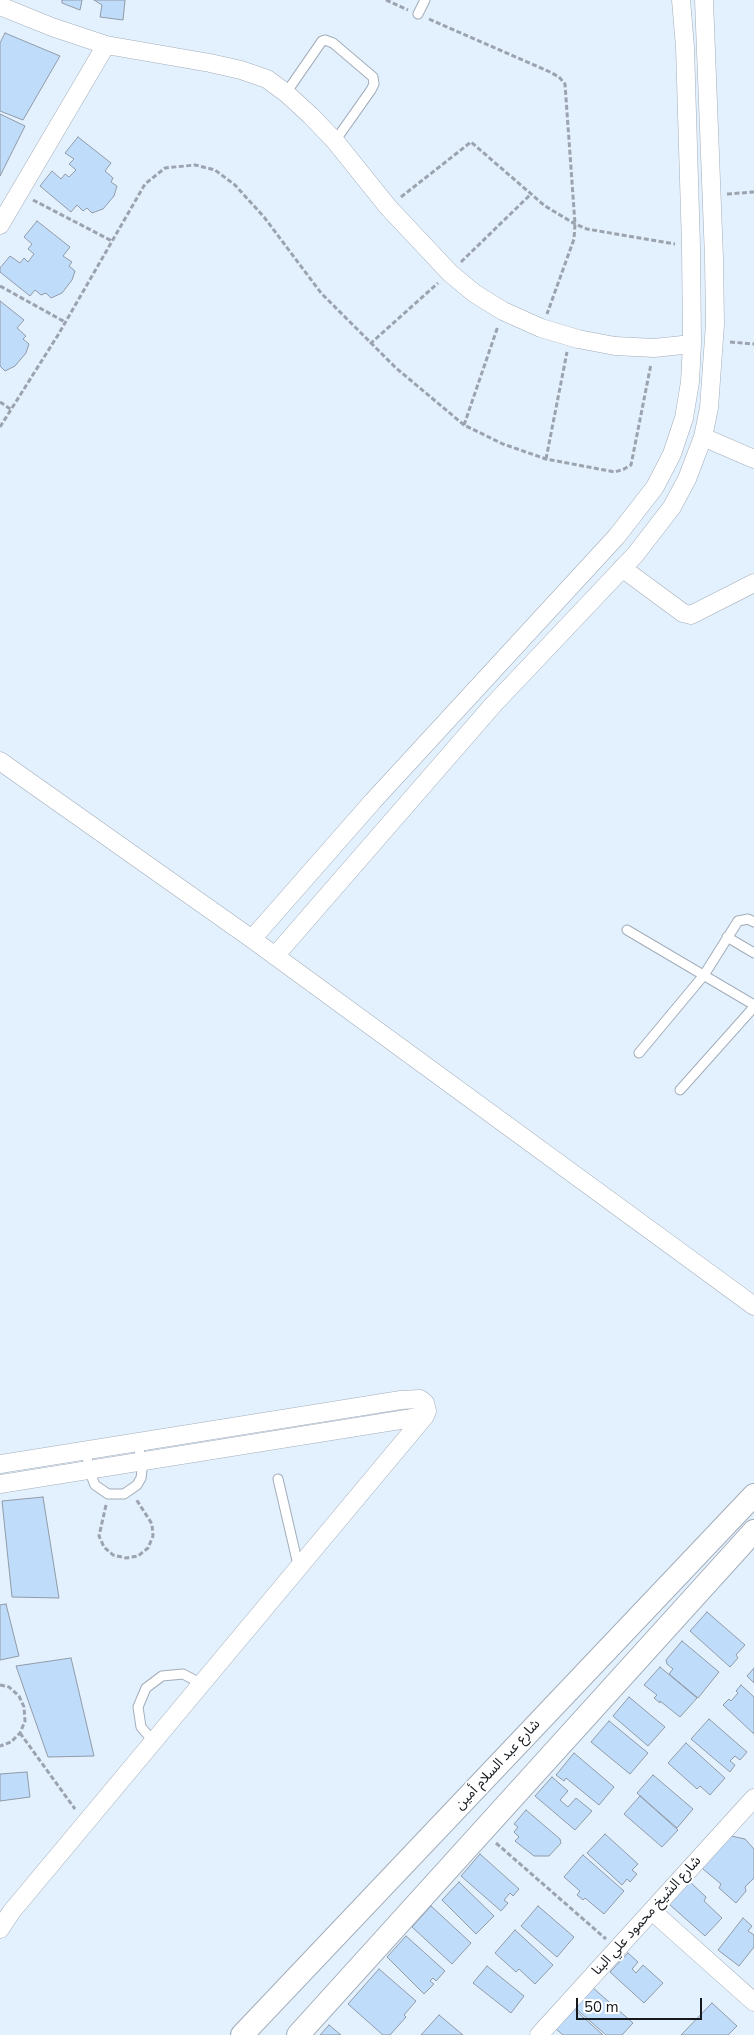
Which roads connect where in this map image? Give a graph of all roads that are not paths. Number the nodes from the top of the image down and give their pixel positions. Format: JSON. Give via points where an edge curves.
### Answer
{"nodes":[{"id":1,"x":425,"y":0,"type":"edge"},
{"id":2,"x":681,"y":0,"type":"edge"},
{"id":3,"x":704,"y":0,"type":"edge"},
{"id":4,"x":0,"y":6,"type":"edge"},
{"id":5,"x":418,"y":14,"type":"road end"},
{"id":6,"x":106,"y":45,"type":"junction"},
{"id":7,"x":684,"y":47,"type":"junction"},
{"id":8,"x":706,"y":47,"type":"junction"},
{"id":9,"x":286,"y":93,"type":"junction"},
{"id":10,"x":335,"y":142,"type":"junction"},
{"id":11,"x":0,"y":225,"type":"edge"},
{"id":12,"x":692,"y":344,"type":"junction"},
{"id":13,"x":703,"y":437,"type":"junction"},
{"id":14,"x":754,"y":459,"type":"edge"},
{"id":15,"x":630,"y":522,"type":"junction"},
{"id":16,"x":650,"y":536,"type":"junction"},
{"id":17,"x":622,"y":568,"type":"junction"},
{"id":18,"x":754,"y":583,"type":"edge"},
{"id":19,"x":0,"y":761,"type":"edge"},
{"id":20,"x":754,"y":922,"type":"edge"},
{"id":21,"x":627,"y":930,"type":"dead end"},
{"id":22,"x":727,"y":937,"type":"junction"},
{"id":23,"x":252,"y":939,"type":"junction"},
{"id":24,"x":754,"y":953,"type":"edge"},
{"id":25,"x":275,"y":956,"type":"junction"},
{"id":26,"x":704,"y":975,"type":"junction"},
{"id":27,"x":754,"y":1006,"type":"edge"},
{"id":28,"x":639,"y":1053,"type":"dead end"},
{"id":29,"x":680,"y":1090,"type":"dead end"},
{"id":30,"x":754,"y":1306,"type":"edge"},
{"id":31,"x":425,"y":1416,"type":"junction"},
{"id":32,"x":138,"y":1441,"type":"junction"},
{"id":33,"x":86,"y":1450,"type":"junction"},
{"id":34,"x":141,"y":1462,"type":"junction"},
{"id":35,"x":0,"y":1464,"type":"edge"},
{"id":36,"x":89,"y":1470,"type":"junction"},
{"id":37,"x":278,"y":1479,"type":"dead end"},
{"id":38,"x":0,"y":1484,"type":"edge"},
{"id":39,"x":754,"y":1495,"type":"edge"},
{"id":40,"x":754,"y":1532,"type":"edge"},
{"id":41,"x":299,"y":1569,"type":"junction"},
{"id":42,"x":202,"y":1684,"type":"junction"},
{"id":43,"x":154,"y":1742,"type":"junction"},
{"id":44,"x":754,"y":1798,"type":"edge"},
{"id":45,"x":6,"y":1909,"type":"edge"},
{"id":46,"x":652,"y":1910,"type":"junction"},
{"id":47,"x":0,"y":1929,"type":"edge"},
{"id":48,"x":754,"y":2002,"type":"edge"},
{"id":49,"x":242,"y":2035,"type":"edge"},
{"id":50,"x":298,"y":2035,"type":"edge"},
{"id":51,"x":539,"y":2035,"type":"edge"}],
"edges":[{"from":1,"to":5,"type":"lane"},
{"from":2,"to":7,"type":"street"},
{"from":3,"to":8,"type":"street"},
{"from":4,"to":6,"type":"street"},
{"from":6,"to":9,"type":"street","via":[[241,70],[268,79]]},
{"from":6,"to":11,"type":"street"},
{"from":7,"to":8,"type":"street"},
{"from":7,"to":12,"type":"street"},
{"from":8,"to":13,"type":"street","via":[[714,341],[709,408]]},
{"from":9,"to":10,"type":"street"},
{"from":9,"to":10,"type":"lane","via":[[325,40],[333,43],[373,77],[371,90]]},
{"from":10,"to":12,"type":"street","via":[[388,207],[450,273],[503,311],[541,328],[615,346],[654,348]]},
{"from":12,"to":15,"type":"street","via":[[684,418],[672,454],[655,487]]},
{"from":13,"to":14,"type":"street"},
{"from":13,"to":16,"type":"street","via":[[687,479],[672,507]]},
{"from":15,"to":16,"type":"street"},
{"from":15,"to":23,"type":"street","via":[[373,801]]},
{"from":16,"to":17,"type":"street"},
{"from":17,"to":18,"type":"street","via":[[683,613],[691,615]]},
{"from":17,"to":25,"type":"street","via":[[487,712]]},
{"from":19,"to":23,"type":"street"},
{"from":20,"to":22,"type":"lane","via":[[748,919],[738,921]]},
{"from":21,"to":26,"type":"lane"},
{"from":22,"to":24,"type":"lane"},
{"from":22,"to":26,"type":"lane"},
{"from":23,"to":25,"type":"street"},
{"from":25,"to":30,"type":"street"},
{"from":26,"to":27,"type":"lane"},
{"from":26,"to":28,"type":"lane"},
{"from":27,"to":29,"type":"lane"},
{"from":31,"to":32,"type":"street","via":[[425,1403],[415,1398]]},
{"from":31,"to":34,"type":"street"},
{"from":31,"to":41,"type":"street"},
{"from":32,"to":33,"type":"street"},
{"from":32,"to":34,"type":"lane"},
{"from":33,"to":35,"type":"street"},
{"from":33,"to":36,"type":"lane"},
{"from":34,"to":36,"type":"street"},
{"from":34,"to":36,"type":"lane","via":[[141,1478],[131,1491],[116,1496],[95,1485]]},
{"from":36,"to":38,"type":"street"},
{"from":37,"to":41,"type":"lane"},
{"from":39,"to":49,"type":"street","name":"شارع عبد السلام أمين"},
{"from":40,"to":50,"type":"street"},
{"from":41,"to":42,"type":"street"},
{"from":42,"to":43,"type":"street"},
{"from":42,"to":43,"type":"lane","via":[[183,1674],[162,1676],[146,1688],[138,1707],[141,1727]]},
{"from":43,"to":45,"type":"street","via":[[85,1824]]},
{"from":44,"to":46,"type":"street","name":"شارع الشيخ محمود علي البنا"},
{"from":45,"to":47,"type":"street"},
{"from":46,"to":48,"type":"street"},
{"from":46,"to":51,"type":"street","name":"شارع الشيخ محمود علي البنا"}]}
